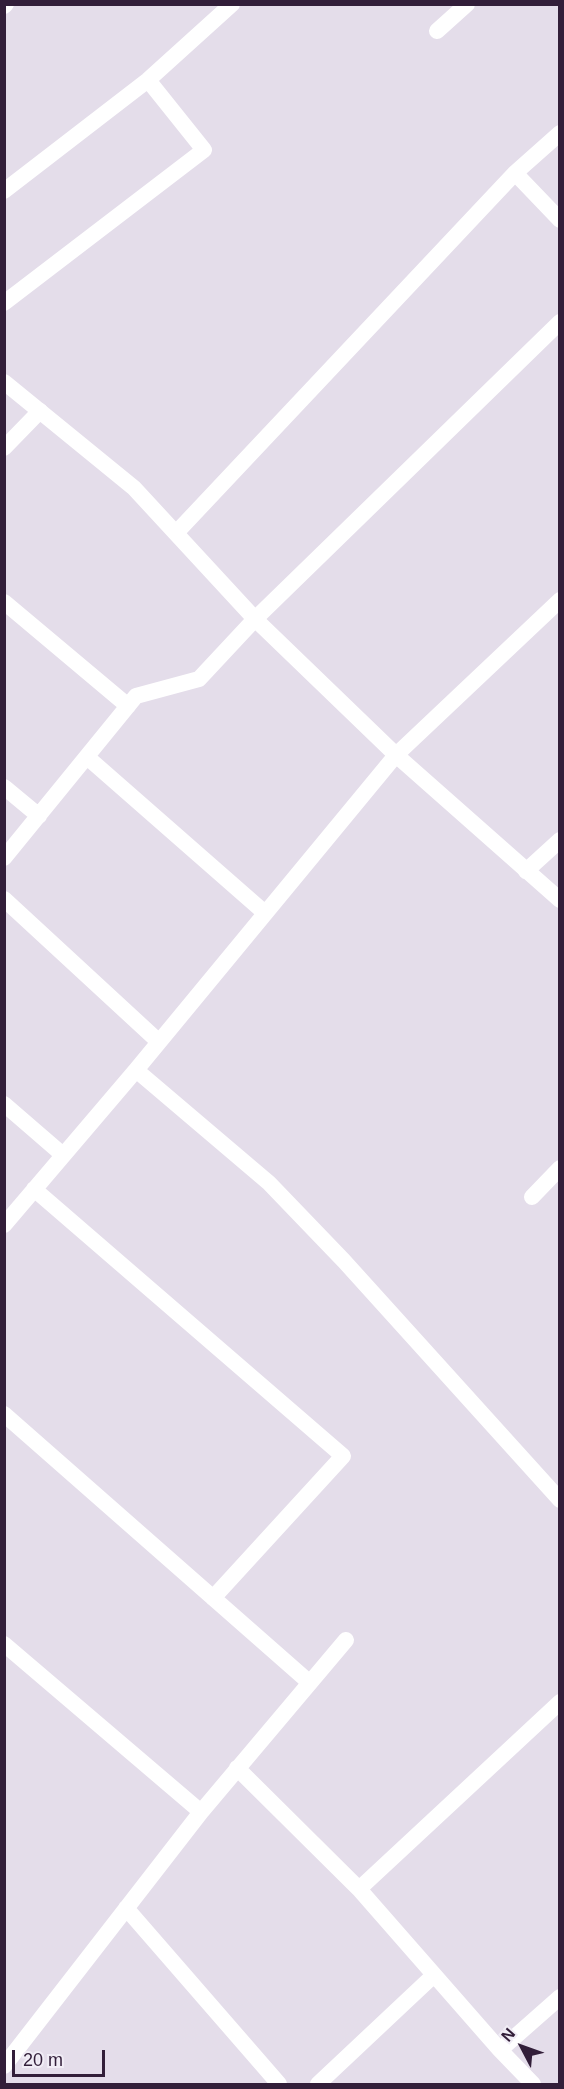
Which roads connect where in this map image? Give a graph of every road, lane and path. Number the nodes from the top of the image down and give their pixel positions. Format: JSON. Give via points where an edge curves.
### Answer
{"nodes":[{"id":1,"x":232,"y":4,"type":"edge"},
{"id":2,"x":467,"y":4,"type":"edge"},
{"id":3,"x":437,"y":32,"type":"dead end"},
{"id":4,"x":148,"y":80,"type":"junction"},
{"id":5,"x":560,"y":133,"type":"edge"},
{"id":6,"x":515,"y":172,"type":"junction"},
{"id":7,"x":4,"y":191,"type":"edge"},
{"id":8,"x":560,"y":220,"type":"edge"},
{"id":9,"x":4,"y":303,"type":"edge"},
{"id":10,"x":560,"y":322,"type":"edge"},
{"id":11,"x":4,"y":382,"type":"edge"},
{"id":12,"x":40,"y":411,"type":"junction"},
{"id":13,"x":4,"y":448,"type":"edge"},
{"id":14,"x":177,"y":533,"type":"junction"},
{"id":15,"x":560,"y":600,"type":"edge"},
{"id":16,"x":4,"y":602,"type":"edge"},
{"id":17,"x":255,"y":619,"type":"junction"},
{"id":18,"x":128,"y":706,"type":"junction"},
{"id":19,"x":396,"y":755,"type":"junction"},
{"id":20,"x":87,"y":757,"type":"junction"},
{"id":21,"x":4,"y":787,"type":"edge"},
{"id":22,"x":39,"y":816,"type":"junction"},
{"id":23,"x":560,"y":840,"type":"edge"},
{"id":24,"x":4,"y":858,"type":"edge"},
{"id":25,"x":526,"y":871,"type":"junction"},
{"id":26,"x":4,"y":899,"type":"edge"},
{"id":27,"x":560,"y":900,"type":"edge"},
{"id":28,"x":265,"y":913,"type":"junction"},
{"id":29,"x":159,"y":1042,"type":"junction"},
{"id":30,"x":136,"y":1070,"type":"junction"},
{"id":31,"x":4,"y":1104,"type":"edge"},
{"id":32,"x":63,"y":1155,"type":"junction"},
{"id":33,"x":560,"y":1168,"type":"edge"},
{"id":34,"x":34,"y":1189,"type":"junction"},
{"id":35,"x":532,"y":1197,"type":"dead end"},
{"id":36,"x":4,"y":1225,"type":"edge"},
{"id":37,"x":4,"y":1414,"type":"edge"},
{"id":38,"x":560,"y":1500,"type":"edge"},
{"id":39,"x":213,"y":1598,"type":"junction"},
{"id":40,"x":346,"y":1640,"type":"dead end"},
{"id":41,"x":4,"y":1644,"type":"edge"},
{"id":42,"x":310,"y":1683,"type":"junction"},
{"id":43,"x":560,"y":1702,"type":"edge"},
{"id":44,"x":237,"y":1768,"type":"junction"},
{"id":45,"x":201,"y":1812,"type":"junction"},
{"id":46,"x":359,"y":1889,"type":"junction"},
{"id":47,"x":126,"y":1908,"type":"junction"},
{"id":48,"x":434,"y":1975,"type":"junction"},
{"id":49,"x":560,"y":1997,"type":"edge"},
{"id":50,"x":500,"y":2050,"type":"junction"},
{"id":51,"x":4,"y":2066,"type":"edge"},
{"id":52,"x":279,"y":2085,"type":"edge"},
{"id":53,"x":318,"y":2085,"type":"edge"},
{"id":54,"x":533,"y":2085,"type":"edge"}],
"edges":[{"from":1,"to":4,"type":"street"},
{"from":2,"to":3,"type":"street"},
{"from":4,"to":7,"type":"street"},
{"from":4,"to":9,"type":"street","via":[[204,150]]},
{"from":5,"to":6,"type":"street"},
{"from":6,"to":8,"type":"street"},
{"from":6,"to":14,"type":"street"},
{"from":10,"to":17,"type":"street"},
{"from":11,"to":12,"type":"street"},
{"from":12,"to":13,"type":"street"},
{"from":12,"to":14,"type":"street","via":[[134,488]]},
{"from":14,"to":17,"type":"street"},
{"from":15,"to":19,"type":"street"},
{"from":16,"to":18,"type":"street"},
{"from":17,"to":18,"type":"street","via":[[199,679],[136,696]]},
{"from":17,"to":19,"type":"street"},
{"from":18,"to":20,"type":"street"},
{"from":19,"to":25,"type":"street"},
{"from":19,"to":28,"type":"street"},
{"from":20,"to":22,"type":"street"},
{"from":20,"to":28,"type":"street"},
{"from":21,"to":22,"type":"street"},
{"from":22,"to":24,"type":"street"},
{"from":23,"to":25,"type":"street"},
{"from":25,"to":27,"type":"street"},
{"from":26,"to":29,"type":"street"},
{"from":28,"to":29,"type":"street"},
{"from":29,"to":30,"type":"street"},
{"from":30,"to":32,"type":"street"},
{"from":30,"to":38,"type":"street","via":[[268,1183]]},
{"from":31,"to":32,"type":"street"},
{"from":32,"to":34,"type":"street"},
{"from":33,"to":35,"type":"street"},
{"from":34,"to":36,"type":"street"},
{"from":34,"to":39,"type":"street","via":[[343,1455]]},
{"from":37,"to":39,"type":"street"},
{"from":39,"to":42,"type":"street"},
{"from":40,"to":42,"type":"street"},
{"from":41,"to":45,"type":"street"},
{"from":42,"to":44,"type":"street"},
{"from":43,"to":46,"type":"street"},
{"from":44,"to":45,"type":"street"},
{"from":44,"to":46,"type":"street"},
{"from":45,"to":47,"type":"street"},
{"from":46,"to":48,"type":"street"},
{"from":47,"to":51,"type":"street"},
{"from":47,"to":52,"type":"street"},
{"from":48,"to":50,"type":"street"},
{"from":48,"to":53,"type":"street"},
{"from":49,"to":50,"type":"street"},
{"from":50,"to":54,"type":"street"}]}
